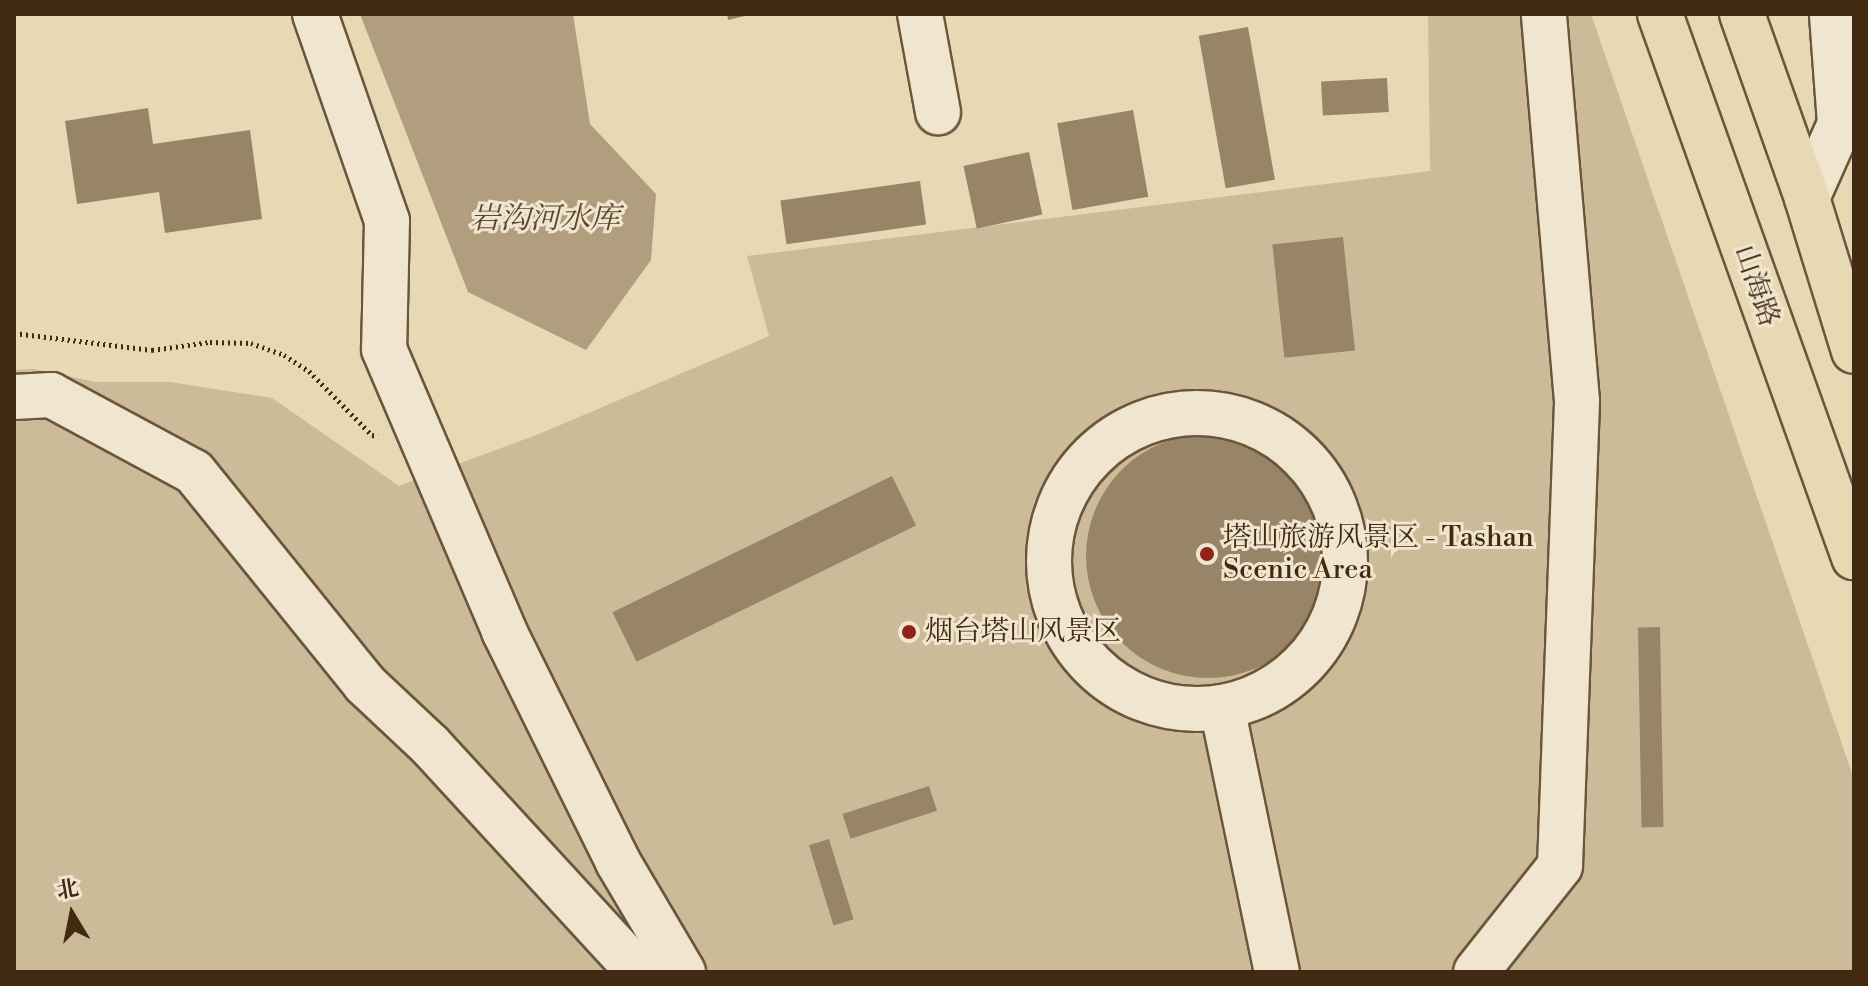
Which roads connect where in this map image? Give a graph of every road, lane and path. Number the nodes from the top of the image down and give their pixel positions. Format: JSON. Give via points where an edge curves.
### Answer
{"nodes":[{"id":1,"x":315,"y":14,"type":"edge"},
{"id":2,"x":920,"y":14,"type":"edge"},
{"id":3,"x":1544,"y":14,"type":"edge"},
{"id":4,"x":1660,"y":14,"type":"edge"},
{"id":5,"x":1742,"y":14,"type":"edge"},
{"id":6,"x":1832,"y":14,"type":"edge"},
{"id":7,"x":938,"y":112,"type":"dead end"},
{"id":8,"x":1807,"y":198,"type":"junction"},
{"id":9,"x":14,"y":333,"type":"edge"},
{"id":10,"x":1854,"y":351,"type":"edge"},
{"id":11,"x":14,"y":397,"type":"edge"},
{"id":12,"x":372,"y":435,"type":"dead end"},
{"id":13,"x":1854,"y":557,"type":"edge"},
{"id":14,"x":1222,"y":707,"type":"junction"},
{"id":15,"x":639,"y":972,"type":"edge"},
{"id":16,"x":683,"y":972,"type":"edge"},
{"id":17,"x":1277,"y":972,"type":"edge"},
{"id":18,"x":1476,"y":972,"type":"edge"}],
"edges":[{"from":1,"to":16,"type":"street","via":[[387,221],[384,349],[504,631],[618,862]]},
{"from":2,"to":7,"type":"street"},
{"from":3,"to":18,"type":"street","via":[[1577,401],[1560,866]]},
{"from":4,"to":13,"type":"main road","name":"山海路"},
{"from":5,"to":8,"type":"main road"},
{"from":6,"to":8,"type":"street","via":[[1840,124]]},
{"from":8,"to":10,"type":"main road"},
{"from":9,"to":12,"type":"path","via":[[152,350],[251,343],[309,371]]},
{"from":11,"to":15,"type":"street","via":[[51,395],[194,472],[365,684],[430,745]]},
{"from":14,"to":14,"type":"street","via":[[1158,704],[1112,682],[1080,655],[1067,632],[1046,559],[1058,501],[1075,477],[1115,440],[1163,418],[1192,412],[1244,417],[1286,440],[1333,507],[1346,556],[1340,613],[1321,648],[1278,687]]},
{"from":14,"to":17,"type":"street"}]}
